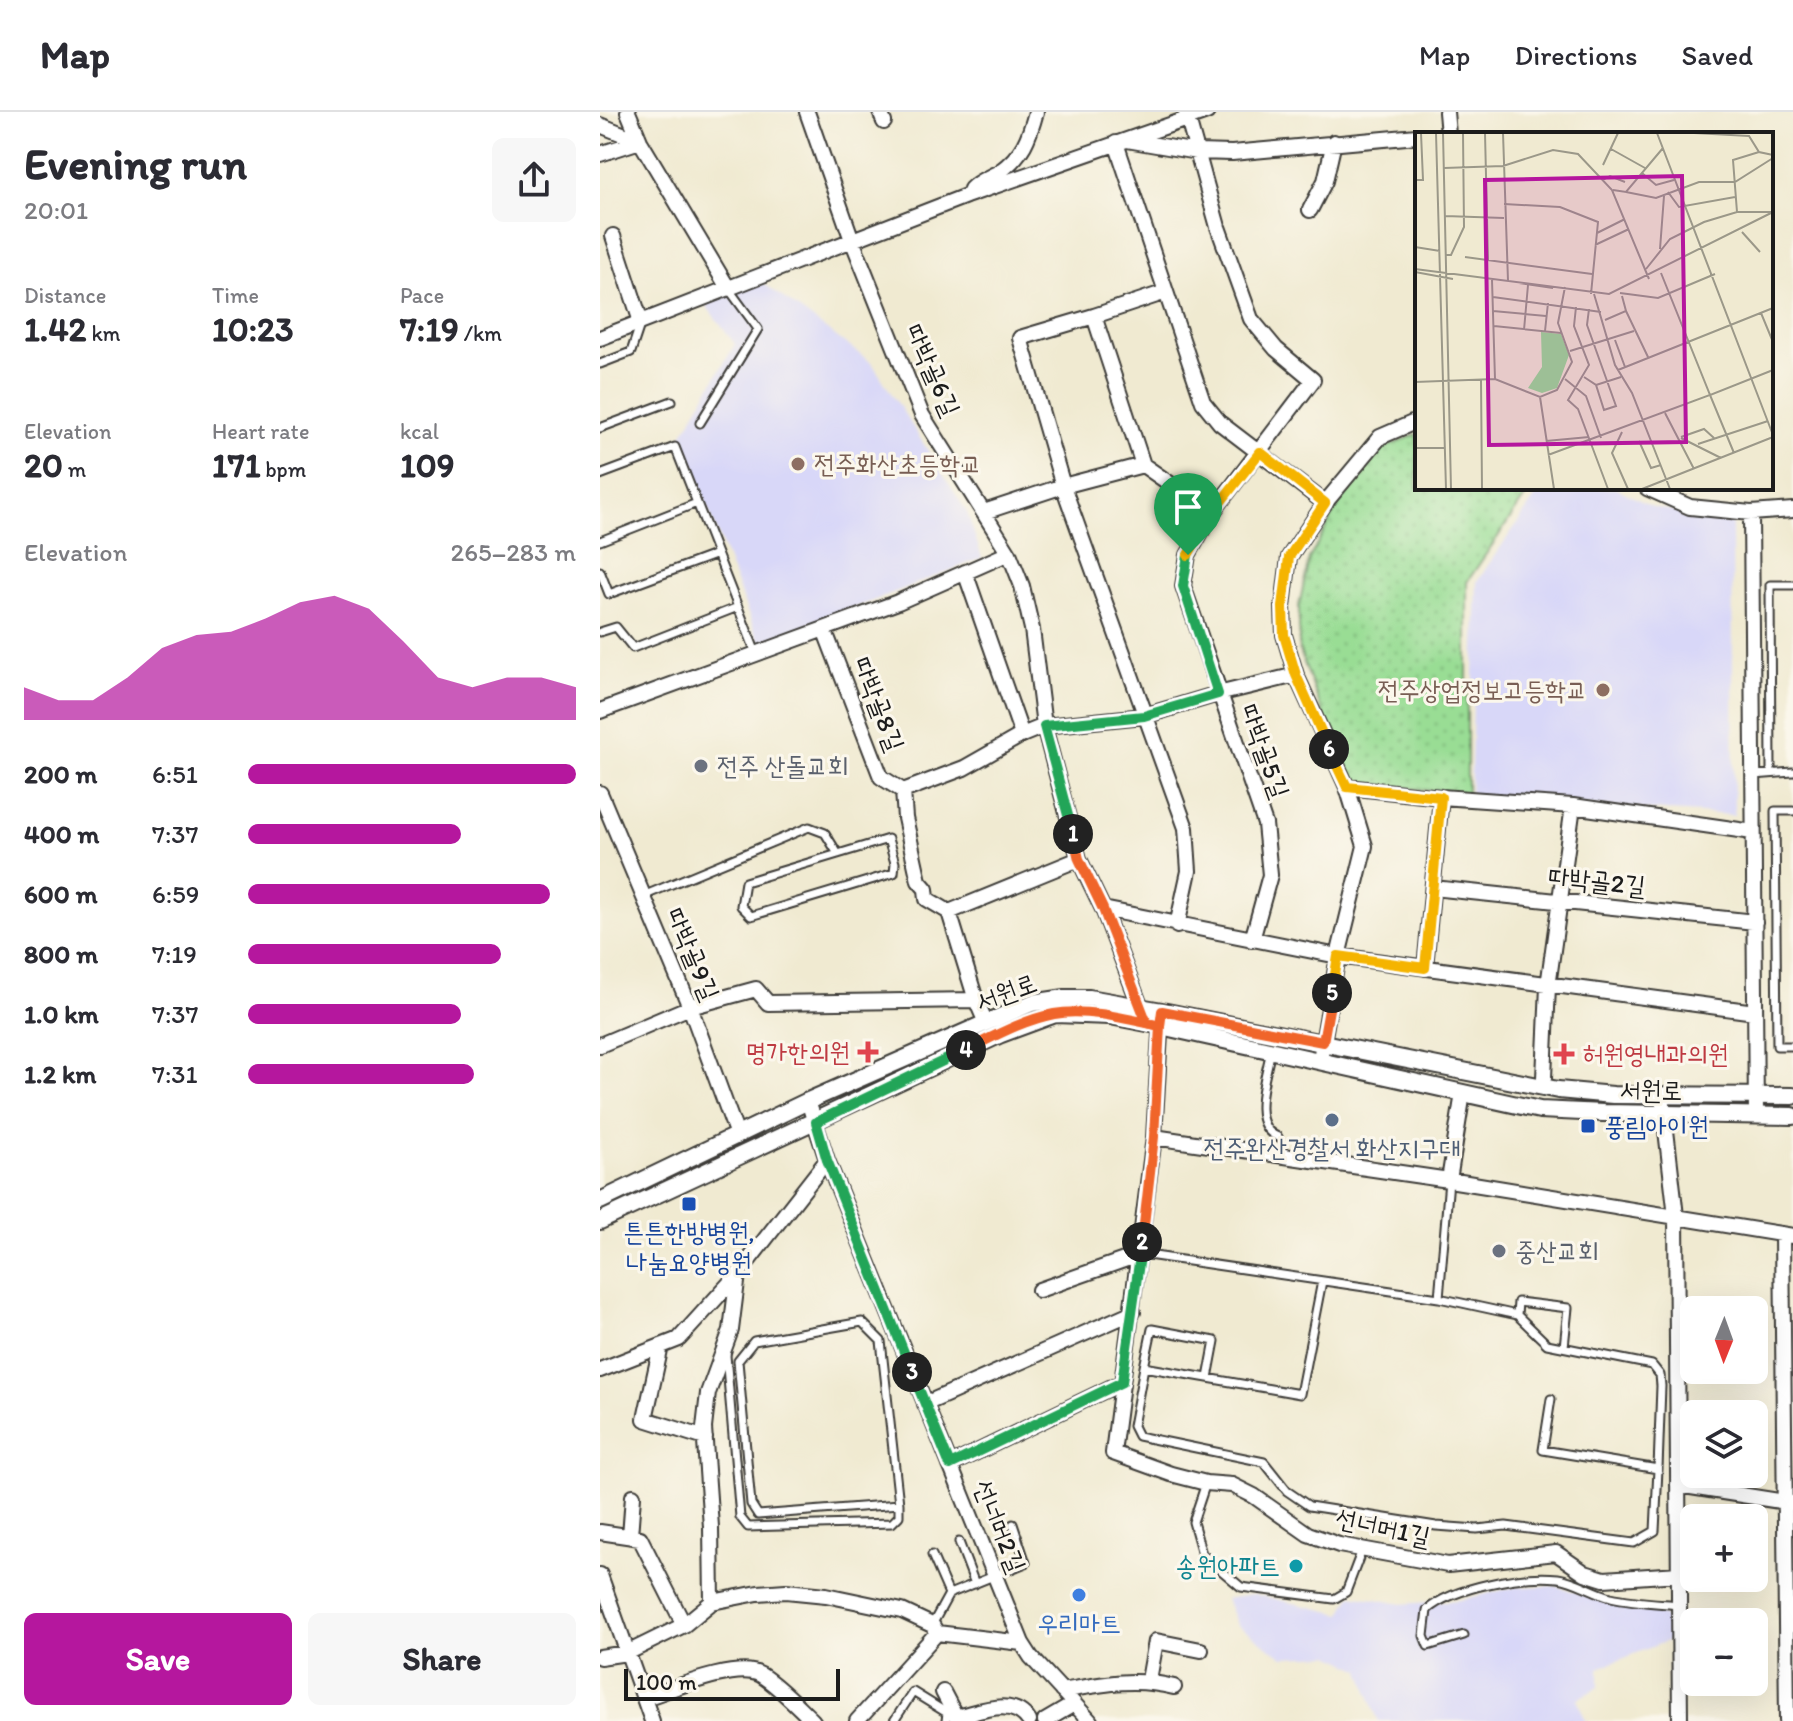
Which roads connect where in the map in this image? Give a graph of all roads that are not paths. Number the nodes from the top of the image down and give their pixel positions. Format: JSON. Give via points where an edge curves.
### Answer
{"nodes":[{"id":1,"x":628,"y":112,"type":"edge"},
{"id":2,"x":807,"y":112,"type":"edge"},
{"id":3,"x":1036,"y":112,"type":"edge"},
{"id":4,"x":1207,"y":112,"type":"edge"},
{"id":5,"x":1446,"y":112,"type":"edge"},
{"id":6,"x":1188,"y":115,"type":"edge"},
{"id":7,"x":600,"y":125,"type":"edge"},
{"id":8,"x":1448,"y":132,"type":"edge"},
{"id":9,"x":1415,"y":136,"type":"edge"},
{"id":10,"x":640,"y":141,"type":"junction"},
{"id":11,"x":1120,"y":141,"type":"junction"},
{"id":12,"x":1334,"y":142,"type":"junction"},
{"id":13,"x":1197,"y":152,"type":"junction"},
{"id":14,"x":600,"y":154,"type":"edge"},
{"id":15,"x":966,"y":196,"type":"junction"},
{"id":16,"x":1310,"y":210,"type":"dead end"},
{"id":17,"x":613,"y":236,"type":"dead end"},
{"id":18,"x":852,"y":240,"type":"junction"},
{"id":19,"x":728,"y":288,"type":"junction"},
{"id":20,"x":1166,"y":292,"type":"junction"},
{"id":21,"x":1094,"y":316,"type":"junction"},
{"id":22,"x":641,"y":322,"type":"junction"},
{"id":23,"x":600,"y":338,"type":"edge"},
{"id":24,"x":600,"y":364,"type":"edge"},
{"id":25,"x":672,"y":401,"type":"dead end"},
{"id":26,"x":1415,"y":422,"type":"edge"},
{"id":27,"x":700,"y":423,"type":"dead end"},
{"id":28,"x":600,"y":428,"type":"edge"},
{"id":29,"x":1260,"y":452,"type":"junction"},
{"id":30,"x":1143,"y":465,"type":"junction"},
{"id":31,"x":600,"y":475,"type":"edge"},
{"id":32,"x":1063,"y":486,"type":"junction"},
{"id":33,"x":1652,"y":490,"type":"edge"},
{"id":34,"x":697,"y":503,"type":"junction"},
{"id":35,"x":1325,"y":503,"type":"junction"},
{"id":36,"x":1793,"y":510,"type":"edge"},
{"id":37,"x":984,"y":512,"type":"junction"},
{"id":38,"x":1212,"y":513,"type":"junction"},
{"id":39,"x":1751,"y":513,"type":"junction"},
{"id":40,"x":600,"y":541,"type":"edge"},
{"id":41,"x":1009,"y":553,"type":"junction"},
{"id":42,"x":717,"y":554,"type":"junction"},
{"id":43,"x":600,"y":571,"type":"edge"},
{"id":44,"x":965,"y":572,"type":"junction"},
{"id":45,"x":1793,"y":585,"type":"edge"},
{"id":46,"x":738,"y":607,"type":"junction"},
{"id":47,"x":824,"y":629,"type":"junction"},
{"id":48,"x":600,"y":632,"type":"edge"},
{"id":49,"x":756,"y":655,"type":"junction"},
{"id":50,"x":1296,"y":675,"type":"junction"},
{"id":51,"x":1218,"y":694,"type":"junction"},
{"id":52,"x":600,"y":711,"type":"edge"},
{"id":53,"x":1144,"y":716,"type":"junction"},
{"id":54,"x":1044,"y":726,"type":"junction"},
{"id":55,"x":1022,"y":735,"type":"junction"},
{"id":56,"x":1771,"y":771,"type":"junction"},
{"id":57,"x":1793,"y":772,"type":"edge"},
{"id":58,"x":1752,"y":775,"type":"junction"},
{"id":59,"x":1347,"y":787,"type":"junction"},
{"id":60,"x":903,"y":791,"type":"junction"},
{"id":61,"x":600,"y":793,"type":"edge"},
{"id":62,"x":1441,"y":797,"type":"junction"},
{"id":63,"x":1573,"y":806,"type":"junction"},
{"id":64,"x":1793,"y":811,"type":"edge"},
{"id":65,"x":1753,"y":832,"type":"junction"},
{"id":66,"x":838,"y":854,"type":"junction"},
{"id":67,"x":1079,"y":859,"type":"junction"},
{"id":68,"x":1433,"y":888,"type":"junction"},
{"id":69,"x":643,"y":896,"type":"junction"},
{"id":70,"x":1560,"y":901,"type":"junction"},
{"id":71,"x":1103,"y":909,"type":"junction"},
{"id":72,"x":949,"y":912,"type":"junction"},
{"id":73,"x":1755,"y":922,"type":"junction"},
{"id":74,"x":1177,"y":926,"type":"junction"},
{"id":75,"x":1252,"y":940,"type":"junction"},
{"id":76,"x":1338,"y":956,"type":"junction"},
{"id":77,"x":1425,"y":968,"type":"junction"},
{"id":78,"x":1548,"y":986,"type":"junction"},
{"id":79,"x":976,"y":1000,"type":"junction"},
{"id":80,"x":690,"y":1007,"type":"junction"},
{"id":81,"x":1140,"y":1007,"type":"junction"},
{"id":82,"x":1755,"y":1012,"type":"junction"},
{"id":83,"x":1156,"y":1020,"type":"junction"},
{"id":84,"x":986,"y":1023,"type":"junction"},
{"id":85,"x":1323,"y":1042,"type":"junction"},
{"id":86,"x":600,"y":1045,"type":"edge"},
{"id":87,"x":1793,"y":1046,"type":"edge"},
{"id":88,"x":1271,"y":1049,"type":"junction"},
{"id":89,"x":1320,"y":1060,"type":"junction"},
{"id":90,"x":1544,"y":1078,"type":"dead end"},
{"id":91,"x":1463,"y":1093,"type":"junction"},
{"id":92,"x":1756,"y":1095,"type":"junction"},
{"id":93,"x":1662,"y":1096,"type":"junction"},
{"id":94,"x":1793,"y":1096,"type":"edge"},
{"id":95,"x":808,"y":1101,"type":"junction"},
{"id":96,"x":1665,"y":1114,"type":"junction"},
{"id":97,"x":1756,"y":1115,"type":"junction"},
{"id":98,"x":1793,"y":1116,"type":"edge"},
{"id":99,"x":816,"y":1122,"type":"junction"},
{"id":100,"x":737,"y":1135,"type":"junction"},
{"id":101,"x":1154,"y":1137,"type":"junction"},
{"id":102,"x":1278,"y":1137,"type":"dead end"},
{"id":103,"x":827,"y":1160,"type":"junction"},
{"id":104,"x":1449,"y":1180,"type":"junction"},
{"id":105,"x":600,"y":1201,"type":"edge"},
{"id":106,"x":1676,"y":1216,"type":"junction"},
{"id":107,"x":600,"y":1221,"type":"edge"},
{"id":108,"x":1788,"y":1235,"type":"edge"},
{"id":109,"x":1141,"y":1254,"type":"junction"},
{"id":110,"x":738,"y":1274,"type":"junction"},
{"id":111,"x":1322,"y":1281,"type":"junction"},
{"id":112,"x":1039,"y":1290,"type":"dead end"},
{"id":113,"x":1439,"y":1298,"type":"junction"},
{"id":114,"x":1133,"y":1312,"type":"junction"},
{"id":115,"x":1517,"y":1315,"type":"junction"},
{"id":116,"x":726,"y":1345,"type":"junction"},
{"id":117,"x":661,"y":1346,"type":"junction"},
{"id":118,"x":1564,"y":1347,"type":"junction"},
{"id":119,"x":1144,"y":1367,"type":"junction"},
{"id":120,"x":600,"y":1370,"type":"edge"},
{"id":121,"x":1208,"y":1378,"type":"junction"},
{"id":122,"x":1122,"y":1382,"type":"junction"},
{"id":123,"x":1551,"y":1399,"type":"dead end"},
{"id":124,"x":925,"y":1404,"type":"junction"},
{"id":125,"x":705,"y":1438,"type":"junction"},
{"id":126,"x":950,"y":1465,"type":"junction"},
{"id":127,"x":1658,"y":1469,"type":"junction"},
{"id":128,"x":1206,"y":1483,"type":"junction"},
{"id":129,"x":1678,"y":1485,"type":"junction"},
{"id":130,"x":633,"y":1496,"type":"dead end"},
{"id":131,"x":1789,"y":1503,"type":"edge"},
{"id":132,"x":899,"y":1504,"type":"junction"},
{"id":133,"x":1013,"y":1524,"type":"dead end"},
{"id":134,"x":600,"y":1532,"type":"edge"},
{"id":135,"x":630,"y":1536,"type":"junction"},
{"id":136,"x":959,"y":1542,"type":"dead end"},
{"id":137,"x":1362,"y":1550,"type":"junction"},
{"id":138,"x":932,"y":1555,"type":"dead end"},
{"id":139,"x":1679,"y":1574,"type":"junction"},
{"id":140,"x":600,"y":1575,"type":"edge"},
{"id":141,"x":994,"y":1576,"type":"junction"},
{"id":142,"x":975,"y":1584,"type":"junction"},
{"id":143,"x":949,"y":1594,"type":"junction"},
{"id":144,"x":712,"y":1602,"type":"junction"},
{"id":145,"x":1679,"y":1605,"type":"junction"},
{"id":146,"x":684,"y":1625,"type":"junction"},
{"id":147,"x":935,"y":1629,"type":"junction"},
{"id":148,"x":1464,"y":1635,"type":"dead end"},
{"id":149,"x":1022,"y":1643,"type":"junction"},
{"id":150,"x":1201,"y":1650,"type":"dead end"},
{"id":151,"x":627,"y":1653,"type":"junction"},
{"id":152,"x":600,"y":1657,"type":"edge"},
{"id":153,"x":1149,"y":1680,"type":"junction"},
{"id":154,"x":1174,"y":1687,"type":"dead end"},
{"id":155,"x":1062,"y":1691,"type":"junction"},
{"id":156,"x":943,"y":1692,"type":"dead end"},
{"id":157,"x":645,"y":1698,"type":"junction"},
{"id":158,"x":1074,"y":1704,"type":"junction"},
{"id":159,"x":652,"y":1721,"type":"edge"},
{"id":160,"x":813,"y":1721,"type":"edge"},
{"id":161,"x":857,"y":1721,"type":"edge"},
{"id":162,"x":894,"y":1721,"type":"edge"},
{"id":163,"x":946,"y":1721,"type":"edge"},
{"id":164,"x":1029,"y":1721,"type":"edge"},
{"id":165,"x":1045,"y":1721,"type":"edge"},
{"id":166,"x":1090,"y":1721,"type":"edge"},
{"id":167,"x":1680,"y":1721,"type":"edge"},
{"id":168,"x":1787,"y":1721,"type":"edge"}],
"edges":[{"from":1,"to":10,"type":"street"},
{"from":2,"to":18,"type":"street","name":"따박골6길"},
{"from":3,"to":15,"type":"street","via":[[1028,142]]},
{"from":4,"to":6,"type":"street"},
{"from":5,"to":8,"type":"street"},
{"from":6,"to":11,"type":"street"},
{"from":6,"to":13,"type":"street","name":"따박골5길"},
{"from":7,"to":10,"type":"street"},
{"from":9,"to":12,"type":"street"},
{"from":10,"to":14,"type":"street"},
{"from":10,"to":19,"type":"street"},
{"from":11,"to":13,"type":"street"},
{"from":11,"to":15,"type":"street"},
{"from":11,"to":20,"type":"street"},
{"from":12,"to":13,"type":"street"},
{"from":12,"to":16,"type":"street","via":[[1325,181]]},
{"from":13,"to":29,"type":"street","name":"따박골5길","via":[[1251,319],[1313,380]]},
{"from":15,"to":18,"type":"street"},
{"from":17,"to":22,"type":"street"},
{"from":18,"to":19,"type":"street"},
{"from":18,"to":37,"type":"street","name":"따박골6길","via":[[922,415]]},
{"from":19,"to":22,"type":"street"},
{"from":19,"to":27,"type":"lane","via":[[758,329]]},
{"from":20,"to":21,"type":"street"},
{"from":20,"to":29,"type":"street","via":[[1203,402],[1220,423]]},
{"from":21,"to":30,"type":"street"},
{"from":21,"to":32,"type":"street","via":[[1020,338]]},
{"from":22,"to":23,"type":"street"},
{"from":22,"to":24,"type":"lane","via":[[631,352]]},
{"from":25,"to":28,"type":"lane"},
{"from":26,"to":35,"type":"street","via":[[1380,437]]},
{"from":29,"to":35,"type":"street"},
{"from":29,"to":38,"type":"street","name":"따박골5길"},
{"from":30,"to":32,"type":"street"},
{"from":30,"to":38,"type":"street"},
{"from":31,"to":34,"type":"lane","via":[[675,447]]},
{"from":32,"to":37,"type":"street"},
{"from":32,"to":53,"type":"street"},
{"from":33,"to":39,"type":"street","via":[[1690,507]]},
{"from":34,"to":40,"type":"lane"},
{"from":34,"to":42,"type":"lane"},
{"from":35,"to":50,"type":"street","via":[[1289,557],[1284,635]]},
{"from":36,"to":39,"type":"street"},
{"from":37,"to":41,"type":"street","name":"따박골6길"},
{"from":38,"to":51,"type":"street","name":"따박골5길","via":[[1188,555],[1183,586]]},
{"from":39,"to":58,"type":"street"},
{"from":41,"to":44,"type":"street"},
{"from":41,"to":54,"type":"street","name":"따박골6길","via":[[1032,629]]},
{"from":42,"to":43,"type":"lane","via":[[609,594]]},
{"from":42,"to":46,"type":"lane"},
{"from":44,"to":47,"type":"street"},
{"from":44,"to":55,"type":"street"},
{"from":45,"to":56,"type":"lane","via":[[1770,585]]},
{"from":46,"to":48,"type":"lane","via":[[633,648],[616,627]]},
{"from":46,"to":49,"type":"lane"},
{"from":47,"to":49,"type":"street"},
{"from":47,"to":60,"type":"street","name":"따박골8길","via":[[881,777]]},
{"from":49,"to":52,"type":"street"},
{"from":50,"to":51,"type":"street"},
{"from":50,"to":59,"type":"street"},
{"from":51,"to":53,"type":"street"},
{"from":51,"to":75,"type":"street","name":"따박골5길","via":[[1265,824],[1270,875]]},
{"from":53,"to":54,"type":"street"},
{"from":53,"to":74,"type":"street","via":[[1186,828],[1189,871]]},
{"from":54,"to":55,"type":"street"},
{"from":54,"to":67,"type":"street","name":"따박골6길"},
{"from":55,"to":60,"type":"street","via":[[964,768]]},
{"from":56,"to":57,"type":"lane"},
{"from":56,"to":58,"type":"lane"},
{"from":58,"to":65,"type":"street"},
{"from":59,"to":62,"type":"street"},
{"from":59,"to":76,"type":"street","via":[[1365,846]]},
{"from":60,"to":72,"type":"street","via":[[919,881],[927,899]]},
{"from":61,"to":69,"type":"street","name":"따박골9길"},
{"from":62,"to":63,"type":"street"},
{"from":62,"to":68,"type":"street"},
{"from":63,"to":65,"type":"street"},
{"from":63,"to":70,"type":"street"},
{"from":64,"to":87,"type":"lane","via":[[1775,811],[1775,827],[1777,1046]]},
{"from":65,"to":73,"type":"street"},
{"from":66,"to":66,"type":"lane","via":[[745,882],[741,906],[751,916],[894,873],[888,839]]},
{"from":66,"to":69,"type":"lane","via":[[825,833],[809,827]]},
{"from":67,"to":71,"type":"street","name":"따박골6길"},
{"from":67,"to":72,"type":"street"},
{"from":68,"to":70,"type":"street","name":"따박골2길"},
{"from":68,"to":77,"type":"street"},
{"from":69,"to":80,"type":"street","name":"따박골9길"},
{"from":70,"to":73,"type":"street","name":"따박골2길"},
{"from":70,"to":78,"type":"street"},
{"from":71,"to":74,"type":"street"},
{"from":71,"to":81,"type":"street","name":"따박골6길"},
{"from":72,"to":79,"type":"street"},
{"from":73,"to":82,"type":"street"},
{"from":74,"to":75,"type":"street"},
{"from":75,"to":76,"type":"street"},
{"from":76,"to":77,"type":"street"},
{"from":76,"to":85,"type":"street"},
{"from":77,"to":78,"type":"street"},
{"from":78,"to":82,"type":"street"},
{"from":78,"to":90,"type":"street"},
{"from":79,"to":80,"type":"street","via":[[768,1003],[756,989]]},
{"from":79,"to":84,"type":"street"},
{"from":80,"to":86,"type":"street"},
{"from":80,"to":100,"type":"street","name":"따박골9길"},
{"from":81,"to":83,"type":"street","name":"서원로"},
{"from":81,"to":84,"type":"street","name":"서원로","via":[[1065,998],[1032,1003]]},
{"from":82,"to":92,"type":"street"},
{"from":83,"to":85,"type":"street","name":"서원로"},
{"from":83,"to":88,"type":"street","name":"서원로"},
{"from":83,"to":99,"type":"street","name":"서원로","via":[[1055,1014],[1033,1020]]},
{"from":83,"to":101,"type":"street","name":"선너머1길"},
{"from":84,"to":95,"type":"street","name":"서원로"},
{"from":85,"to":89,"type":"street"},
{"from":85,"to":93,"type":"street","name":"서원로","via":[[1558,1090]]},
{"from":88,"to":89,"type":"street","name":"서원로"},
{"from":88,"to":102,"type":"lane","via":[[1261,1122]]},
{"from":89,"to":91,"type":"street","name":"서원로"},
{"from":91,"to":96,"type":"street","name":"서원로","via":[[1540,1110]]},
{"from":91,"to":104,"type":"street"},
{"from":92,"to":93,"type":"street","name":"서원로"},
{"from":92,"to":94,"type":"street","name":"서원로"},
{"from":92,"to":97,"type":"street"},
{"from":93,"to":96,"type":"street"},
{"from":95,"to":99,"type":"street","name":"선너머2길"},
{"from":95,"to":100,"type":"street","name":"서원로"},
{"from":96,"to":97,"type":"street","name":"서원로"},
{"from":96,"to":106,"type":"street"},
{"from":97,"to":98,"type":"street","name":"서원로"},
{"from":99,"to":103,"type":"street","name":"선너머2길"},
{"from":99,"to":107,"type":"street","name":"서원로"},
{"from":100,"to":105,"type":"street","name":"서원로"},
{"from":101,"to":104,"type":"street"},
{"from":101,"to":109,"type":"street","name":"선너머1길"},
{"from":103,"to":110,"type":"street"},
{"from":103,"to":124,"type":"street","name":"선너머2길"},
{"from":104,"to":106,"type":"street"},
{"from":104,"to":113,"type":"lane"},
{"from":106,"to":108,"type":"street"},
{"from":106,"to":129,"type":"street"},
{"from":108,"to":131,"type":"street","via":[[1783,1370]]},
{"from":109,"to":111,"type":"lane"},
{"from":109,"to":112,"type":"street"},
{"from":109,"to":114,"type":"street","name":"선너머1길"},
{"from":110,"to":116,"type":"street"},
{"from":110,"to":117,"type":"street","via":[[679,1339]]},
{"from":111,"to":113,"type":"lane"},
{"from":111,"to":121,"type":"lane","via":[[1300,1394]]},
{"from":113,"to":115,"type":"lane"},
{"from":114,"to":122,"type":"street","name":"선너머1길"},
{"from":114,"to":124,"type":"street"},
{"from":115,"to":118,"type":"lane","via":[[1547,1344]]},
{"from":115,"to":118,"type":"lane","via":[[1518,1302],[1568,1308]]},
{"from":116,"to":125,"type":"street","via":[[708,1393]]},
{"from":116,"to":132,"type":"lane","via":[[740,1517],[748,1527],[892,1523],[899,1516]]},
{"from":117,"to":120,"type":"street"},
{"from":117,"to":125,"type":"street","via":[[645,1419]]},
{"from":118,"to":127,"type":"lane","via":[[1652,1365],[1660,1375]]},
{"from":119,"to":121,"type":"lane"},
{"from":119,"to":121,"type":"lane","via":[[1152,1329],[1215,1341]]},
{"from":119,"to":127,"type":"lane","via":[[1133,1426],[1138,1436],[1264,1462],[1287,1491],[1309,1506],[1436,1526],[1506,1526],[1634,1543],[1655,1531]]},
{"from":122,"to":126,"type":"street"},
{"from":122,"to":128,"type":"street","name":"선너머1길","via":[[1113,1453]]},
{"from":123,"to":127,"type":"lane","via":[[1543,1450]]},
{"from":124,"to":126,"type":"street","name":"선너머2길"},
{"from":125,"to":144,"type":"street"},
{"from":126,"to":141,"type":"street","name":"선너머2길"},
{"from":128,"to":137,"type":"street","name":"선너머1길","via":[[1232,1485],[1308,1534]]},
{"from":128,"to":137,"type":"lane","via":[[1193,1522],[1202,1554],[1241,1587],[1334,1599],[1346,1592]]},
{"from":129,"to":131,"type":"street"},
{"from":129,"to":139,"type":"street"},
{"from":130,"to":135,"type":"street"},
{"from":131,"to":168,"type":"street"},
{"from":132,"to":132,"type":"lane","via":[[881,1341],[862,1322],[754,1341],[738,1361],[751,1504],[758,1515]]},
{"from":133,"to":141,"type":"lane","via":[[1026,1563]]},
{"from":134,"to":135,"type":"street"},
{"from":135,"to":146,"type":"street","via":[[640,1538]]},
{"from":136,"to":142,"type":"lane"},
{"from":137,"to":139,"type":"street","name":"선너머1길","via":[[1448,1565],[1556,1553],[1604,1579]]},
{"from":138,"to":143,"type":"lane"},
{"from":139,"to":145,"type":"street"},
{"from":140,"to":151,"type":"street"},
{"from":141,"to":142,"type":"lane"},
{"from":141,"to":149,"type":"street","name":"선너머2길"},
{"from":142,"to":143,"type":"lane"},
{"from":143,"to":147,"type":"lane"},
{"from":144,"to":146,"type":"street"},
{"from":144,"to":147,"type":"street","via":[[786,1591],[826,1595],[902,1611]]},
{"from":145,"to":148,"type":"lane","via":[[1613,1597],[1562,1579],[1526,1579],[1472,1589],[1427,1610],[1428,1646]]},
{"from":145,"to":167,"type":"street"},
{"from":146,"to":151,"type":"street"},
{"from":147,"to":149,"type":"street"},
{"from":147,"to":161,"type":"street"},
{"from":149,"to":155,"type":"street","name":"선너머2길"},
{"from":150,"to":153,"type":"street","via":[[1156,1641]]},
{"from":151,"to":152,"type":"street"},
{"from":151,"to":157,"type":"street"},
{"from":153,"to":154,"type":"street"},
{"from":153,"to":155,"type":"street"},
{"from":155,"to":158,"type":"street","name":"선너머2길"},
{"from":156,"to":164,"type":"street","via":[[956,1717],[1006,1706]]},
{"from":157,"to":159,"type":"street"},
{"from":157,"to":160,"type":"street","via":[[738,1671],[759,1673]]},
{"from":158,"to":165,"type":"street"},
{"from":158,"to":166,"type":"street","name":"선너머2길"},
{"from":162,"to":163,"type":"lane","via":[[913,1692],[947,1713]]}]}
